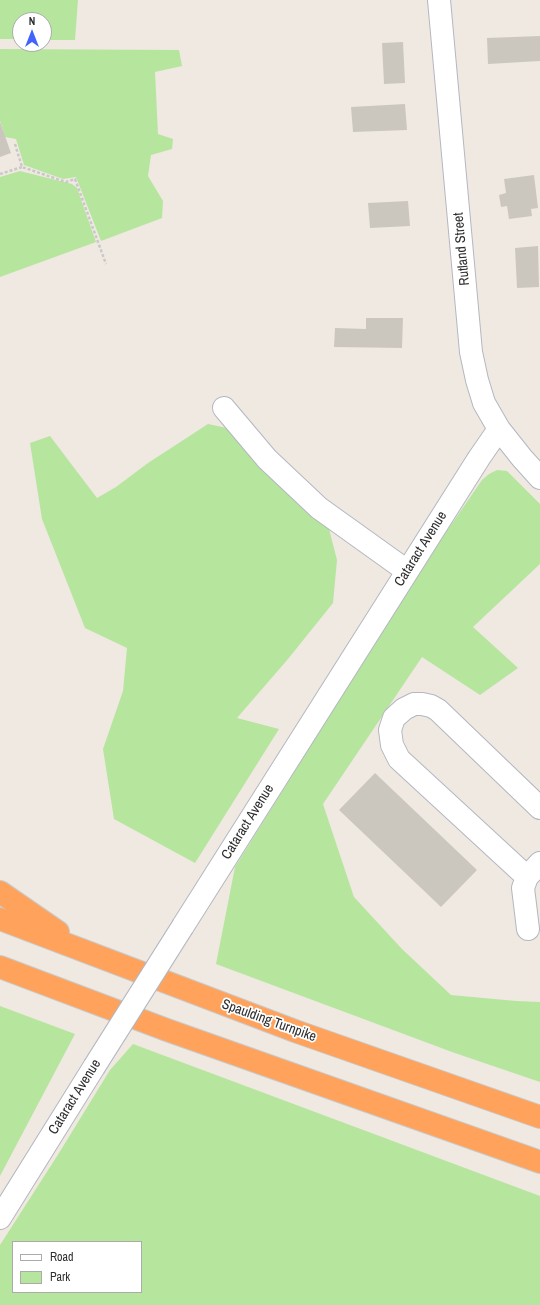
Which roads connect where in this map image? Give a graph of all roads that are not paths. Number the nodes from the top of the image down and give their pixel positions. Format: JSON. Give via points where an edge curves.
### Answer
{"nodes":[{"id":1,"x":439,"y":0,"type":"edge"},
{"id":2,"x":224,"y":408,"type":"dead end"},
{"id":3,"x":499,"y":429,"type":"junction"},
{"id":4,"x":540,"y":478,"type":"edge"},
{"id":5,"x":407,"y":571,"type":"junction"},
{"id":6,"x":540,"y":808,"type":"edge"},
{"id":7,"x":534,"y":870,"type":"edge"},
{"id":8,"x":0,"y":892,"type":"edge"},
{"id":9,"x":0,"y":919,"type":"edge"},
{"id":10,"x":528,"y":928,"type":"dead end"},
{"id":11,"x":89,"y":953,"type":"junction"},
{"id":12,"x":0,"y":967,"type":"edge"},
{"id":13,"x":540,"y":1117,"type":"edge"},
{"id":14,"x":540,"y":1162,"type":"edge"},
{"id":15,"x":0,"y":1218,"type":"edge"}],
"edges":[{"from":1,"to":3,"type":"street","name":"Rutland Street","via":[[471,352],[484,403]]},
{"from":2,"to":5,"type":"street","via":[[267,459],[319,508]]},
{"from":3,"to":4,"type":"street","name":"Rutland Street"},
{"from":3,"to":5,"type":"street","name":"Cataract Avenue"},
{"from":5,"to":15,"type":"street","name":"Cataract Avenue","bridge":true},
{"from":6,"to":7,"type":"street","via":[[438,710],[431,706],[414,704],[404,708],[394,718],[390,730],[392,745],[399,759]]},
{"from":7,"to":10,"type":"street","via":[[522,888]]},
{"from":8,"to":11,"type":"highway"},
{"from":9,"to":11,"type":"highway","name":"Spaulding Turnpike"},
{"from":11,"to":13,"type":"highway","name":"Spaulding Turnpike","via":[[294,1031]]},
{"from":12,"to":14,"type":"highway","via":[[167,1030]]}]}
